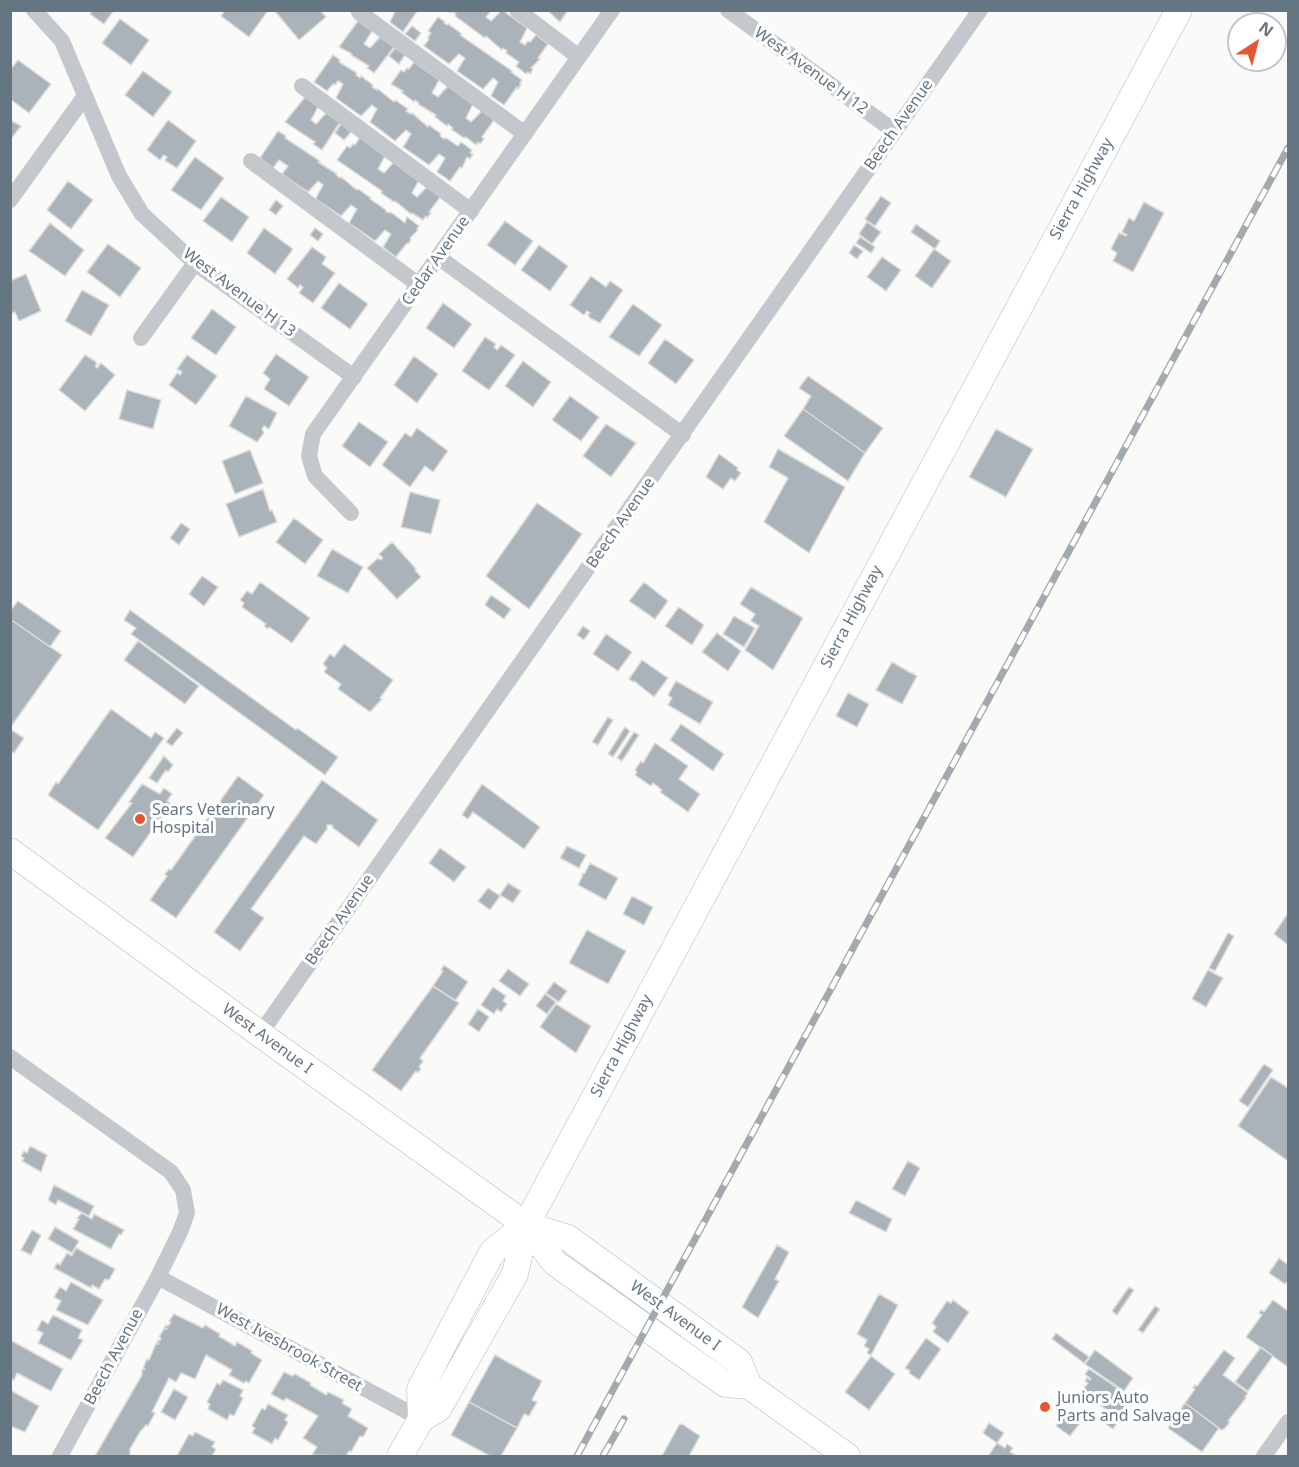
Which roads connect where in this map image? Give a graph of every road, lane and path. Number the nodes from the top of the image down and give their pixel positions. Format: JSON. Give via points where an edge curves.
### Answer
{"nodes":[{"id":1,"x":34,"y":10,"type":"edge"},
{"id":2,"x":517,"y":10,"type":"edge"},
{"id":3,"x":612,"y":10,"type":"edge"},
{"id":4,"x":728,"y":10,"type":"edge"},
{"id":5,"x":980,"y":10,"type":"edge"},
{"id":6,"x":1179,"y":10,"type":"edge"},
{"id":7,"x":359,"y":12,"type":"edge"},
{"id":8,"x":579,"y":57,"type":"junction"},
{"id":9,"x":302,"y":86,"type":"dead end"},
{"id":10,"x":85,"y":96,"type":"junction"},
{"id":11,"x":894,"y":131,"type":"junction"},
{"id":12,"x":525,"y":134,"type":"junction"},
{"id":13,"x":251,"y":161,"type":"dead end"},
{"id":14,"x":10,"y":201,"type":"edge"},
{"id":15,"x":471,"y":211,"type":"junction"},
{"id":16,"x":438,"y":257,"type":"junction"},
{"id":17,"x":195,"y":263,"type":"junction"},
{"id":18,"x":419,"y":285,"type":"junction"},
{"id":19,"x":141,"y":338,"type":"dead end"},
{"id":20,"x":354,"y":377,"type":"junction"},
{"id":21,"x":683,"y":435,"type":"junction"},
{"id":22,"x":351,"y":513,"type":"dead end"},
{"id":23,"x":10,"y":851,"type":"edge"},
{"id":24,"x":260,"y":1034,"type":"junction"},
{"id":25,"x":10,"y":1057,"type":"edge"},
{"id":26,"x":526,"y":1225,"type":"junction"},
{"id":27,"x":158,"y":1276,"type":"junction"},
{"id":28,"x":421,"y":1419,"type":"junction"},
{"id":29,"x":1288,"y":1422,"type":"edge"},
{"id":30,"x":60,"y":1456,"type":"edge"},
{"id":31,"x":400,"y":1456,"type":"edge"},
{"id":32,"x":847,"y":1456,"type":"edge"},
{"id":33,"x":1264,"y":1456,"type":"edge"}],
"edges":[{"from":1,"to":10,"type":"street","name":"West Avenue H 13","via":[[62,41]]},
{"from":2,"to":8,"type":"street"},
{"from":3,"to":8,"type":"street","name":"Cedar Avenue"},
{"from":4,"to":11,"type":"street","name":"West Avenue H 12"},
{"from":5,"to":11,"type":"street","name":"Beech Avenue"},
{"from":6,"to":26,"type":"main road","name":"Sierra Highway"},
{"from":7,"to":12,"type":"street"},
{"from":8,"to":12,"type":"street","name":"Cedar Avenue"},
{"from":9,"to":15,"type":"street"},
{"from":10,"to":14,"type":"street"},
{"from":10,"to":17,"type":"street","name":"West Avenue H 13","via":[[118,176],[142,214]]},
{"from":11,"to":21,"type":"street","name":"Beech Avenue"},
{"from":12,"to":15,"type":"street","name":"Cedar Avenue"},
{"from":13,"to":18,"type":"street"},
{"from":15,"to":16,"type":"street","name":"Cedar Avenue"},
{"from":16,"to":18,"type":"street","name":"Cedar Avenue"},
{"from":16,"to":21,"type":"street"},
{"from":17,"to":19,"type":"street"},
{"from":17,"to":20,"type":"street","name":"West Avenue H 13"},
{"from":18,"to":20,"type":"street","name":"Cedar Avenue"},
{"from":20,"to":22,"type":"street","name":"Cedar Avenue","via":[[313,435],[309,456],[315,476]]},
{"from":21,"to":24,"type":"street","name":"Beech Avenue"},
{"from":23,"to":24,"type":"main road","name":"West Avenue I"},
{"from":24,"to":26,"type":"main road","name":"West Avenue I"},
{"from":25,"to":27,"type":"street","name":"Beech Avenue","via":[[171,1172],[183,1190],[187,1213]]},
{"from":26,"to":28,"type":"main road","name":"Sierra Highway","via":[[515,1274],[438,1409]]},
{"from":26,"to":32,"type":"main road","name":"West Avenue I","via":[[564,1270],[725,1384],[749,1386]]},
{"from":27,"to":28,"type":"street","name":"West Ivesbrook Street"},
{"from":27,"to":30,"type":"street","name":"Beech Avenue"},
{"from":28,"to":31,"type":"main road","name":"Sierra Highway"},
{"from":29,"to":33,"type":"street"}]}
